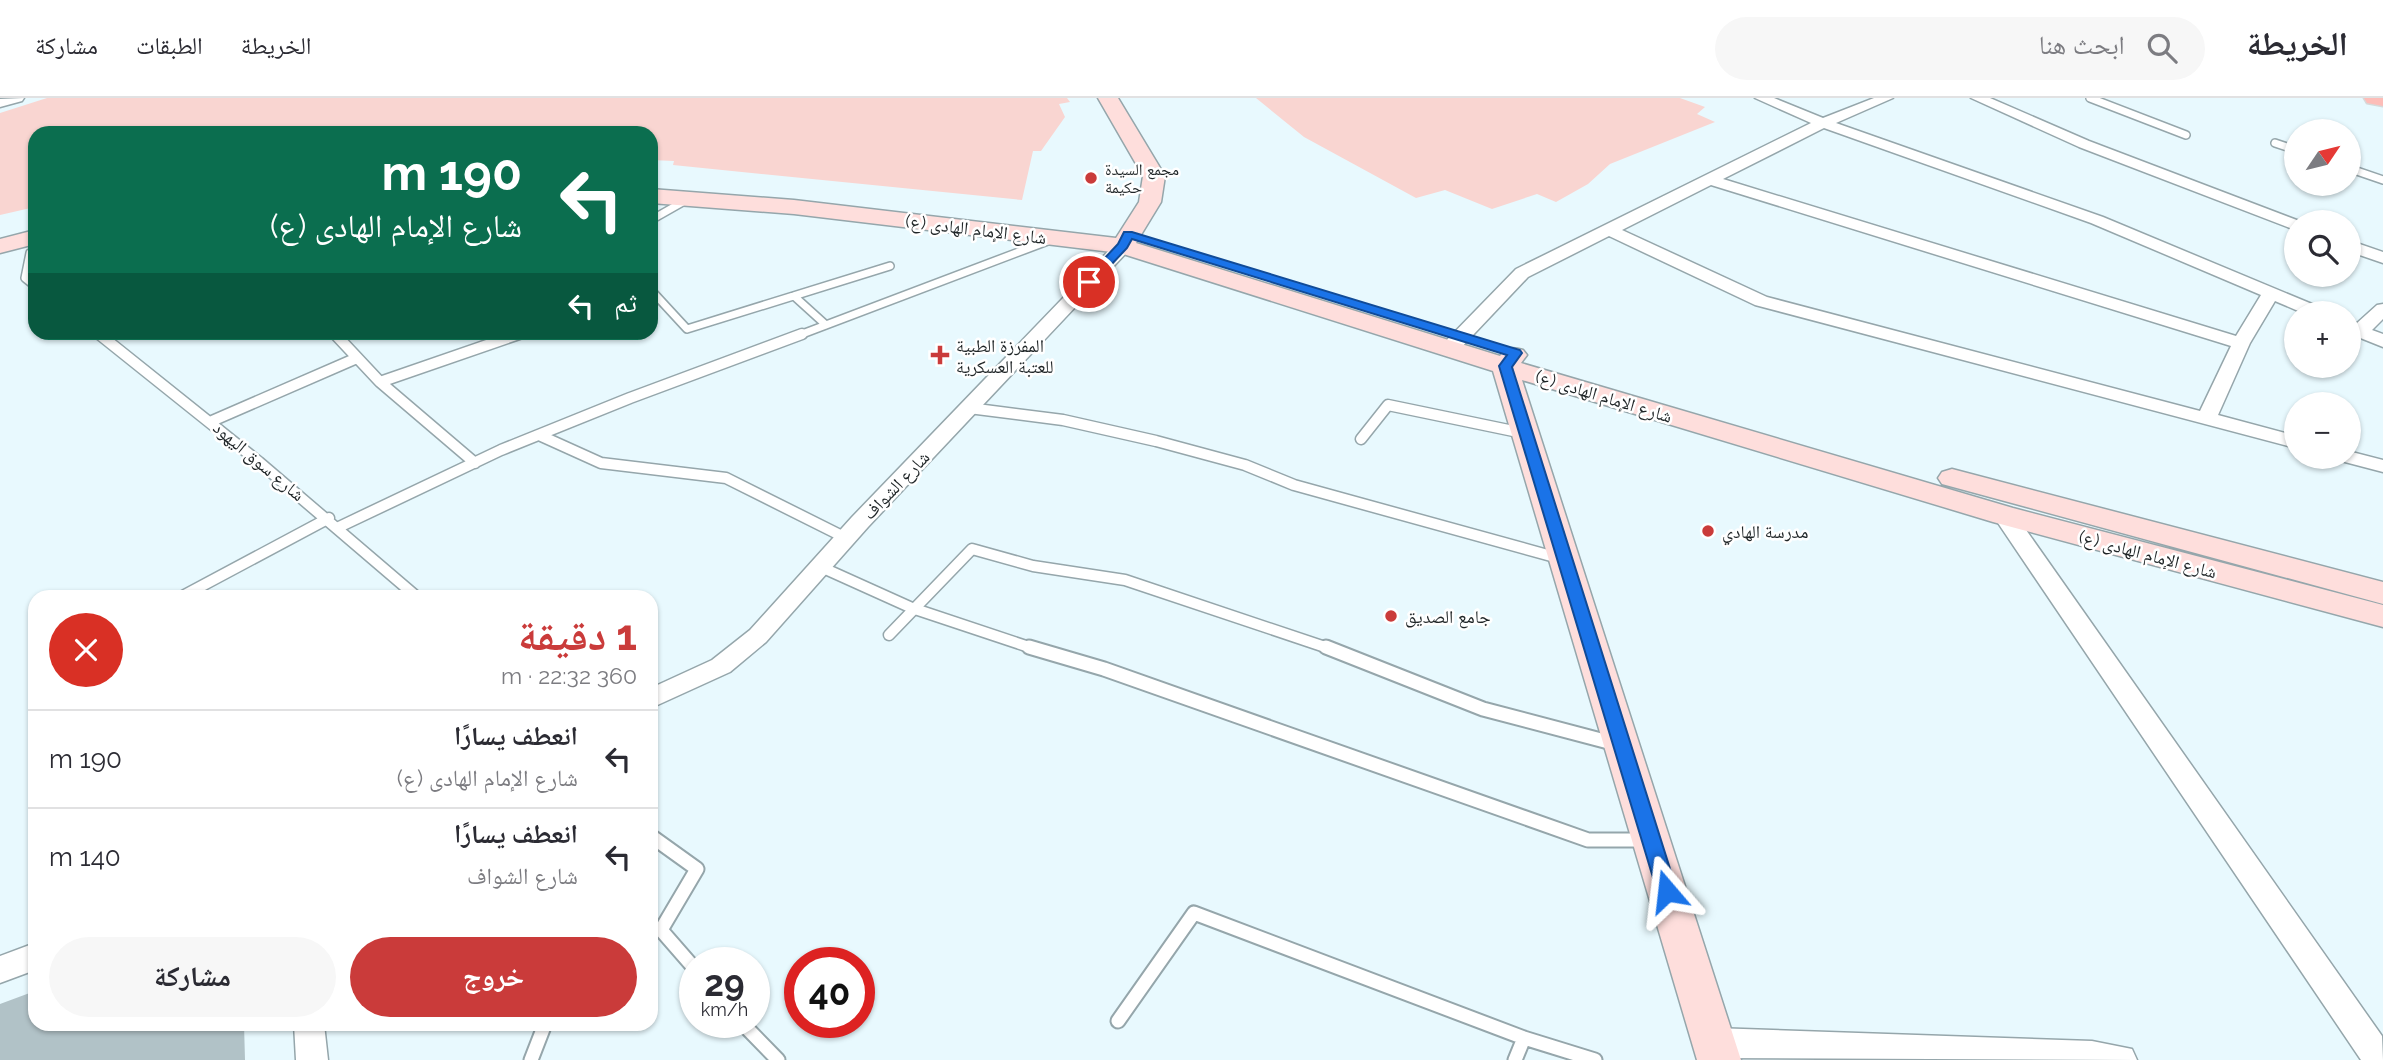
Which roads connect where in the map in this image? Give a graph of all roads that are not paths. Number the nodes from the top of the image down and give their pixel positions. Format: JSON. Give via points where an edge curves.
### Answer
{"nodes":[{"id":1,"x":17,"y":98,"type":"edge"},
{"id":2,"x":1108,"y":98,"type":"edge"},
{"id":3,"x":1762,"y":98,"type":"edge"},
{"id":4,"x":1886,"y":98,"type":"edge"},
{"id":5,"x":1978,"y":98,"type":"edge"},
{"id":6,"x":2090,"y":98,"type":"edge"},
{"id":7,"x":2375,"y":98,"type":"edge"},
{"id":8,"x":2383,"y":100,"type":"edge"},
{"id":9,"x":0,"y":103,"type":"edge"},
{"id":10,"x":1823,"y":123,"type":"junction"},
{"id":11,"x":2186,"y":135,"type":"dead end"},
{"id":12,"x":2275,"y":143,"type":"dead end"},
{"id":13,"x":2284,"y":146,"type":"edge"},
{"id":14,"x":2361,"y":172,"type":"edge"},
{"id":15,"x":1709,"y":179,"type":"junction"},
{"id":16,"x":2383,"y":180,"type":"edge"},
{"id":17,"x":658,"y":186,"type":"edge"},
{"id":18,"x":658,"y":197,"type":"edge"},
{"id":19,"x":688,"y":199,"type":"junction"},
{"id":20,"x":658,"y":216,"type":"edge"},
{"id":21,"x":2284,"y":220,"type":"edge"},
{"id":22,"x":1609,"y":230,"type":"junction"},
{"id":23,"x":1055,"y":238,"type":"junction"},
{"id":24,"x":1126,"y":240,"type":"junction"},
{"id":25,"x":0,"y":246,"type":"edge"},
{"id":26,"x":28,"y":248,"type":"edge"},
{"id":27,"x":28,"y":250,"type":"edge"},
{"id":28,"x":2361,"y":250,"type":"edge"},
{"id":29,"x":2383,"y":258,"type":"edge"},
{"id":30,"x":0,"y":261,"type":"edge"},
{"id":31,"x":890,"y":266,"type":"dead end"},
{"id":32,"x":2271,"y":293,"type":"junction"},
{"id":33,"x":794,"y":296,"type":"junction"},
{"id":34,"x":658,"y":298,"type":"edge"},
{"id":35,"x":2290,"y":301,"type":"edge"},
{"id":36,"x":2383,"y":309,"type":"edge"},
{"id":37,"x":2361,"y":324,"type":"edge"},
{"id":38,"x":827,"y":325,"type":"junction"},
{"id":39,"x":2361,"y":332,"type":"edge"},
{"id":40,"x":106,"y":340,"type":"edge"},
{"id":41,"x":340,"y":340,"type":"edge"},
{"id":42,"x":503,"y":340,"type":"edge"},
{"id":43,"x":2383,"y":341,"type":"edge"},
{"id":44,"x":1455,"y":342,"type":"junction"},
{"id":45,"x":2241,"y":343,"type":"junction"},
{"id":46,"x":357,"y":358,"type":"junction"},
{"id":47,"x":1510,"y":360,"type":"junction"},
{"id":48,"x":380,"y":382,"type":"junction"},
{"id":49,"x":969,"y":408,"type":"junction"},
{"id":50,"x":2207,"y":418,"type":"junction"},
{"id":51,"x":212,"y":421,"type":"junction"},
{"id":52,"x":1526,"y":434,"type":"junction"},
{"id":53,"x":539,"y":435,"type":"junction"},
{"id":54,"x":1361,"y":439,"type":"dead end"},
{"id":55,"x":2284,"y":439,"type":"edge"},
{"id":56,"x":2361,"y":460,"type":"edge"},
{"id":57,"x":475,"y":463,"type":"junction"},
{"id":58,"x":2383,"y":466,"type":"edge"},
{"id":59,"x":2004,"y":515,"type":"junction"},
{"id":60,"x":329,"y":519,"type":"junction"},
{"id":61,"x":339,"y":527,"type":"junction"},
{"id":62,"x":846,"y":538,"type":"junction"},
{"id":63,"x":1565,"y":560,"type":"junction"},
{"id":64,"x":821,"y":567,"type":"junction"},
{"id":65,"x":194,"y":590,"type":"edge"},
{"id":66,"x":409,"y":590,"type":"edge"},
{"id":67,"x":2383,"y":593,"type":"edge"},
{"id":68,"x":912,"y":608,"type":"junction"},
{"id":69,"x":2383,"y":616,"type":"edge"},
{"id":70,"x":889,"y":635,"type":"dead end"},
{"id":71,"x":658,"y":696,"type":"edge"},
{"id":72,"x":1622,"y":745,"type":"junction"},
{"id":73,"x":658,"y":840,"type":"edge"},
{"id":74,"x":1651,"y":840,"type":"junction"},
{"id":75,"x":679,"y":951,"type":"edge"},
{"id":76,"x":28,"y":959,"type":"edge"},
{"id":77,"x":0,"y":970,"type":"edge"},
{"id":78,"x":1118,"y":1021,"type":"dead end"},
{"id":79,"x":310,"y":1031,"type":"edge"},
{"id":80,"x":542,"y":1031,"type":"edge"},
{"id":81,"x":757,"y":1038,"type":"edge"},
{"id":82,"x":1524,"y":1038,"type":"junction"},
{"id":83,"x":1717,"y":1052,"type":"edge"},
{"id":84,"x":1945,"y":1055,"type":"edge"},
{"id":85,"x":312,"y":1060,"type":"edge"},
{"id":86,"x":531,"y":1060,"type":"edge"},
{"id":87,"x":778,"y":1060,"type":"edge"},
{"id":88,"x":1515,"y":1060,"type":"edge"},
{"id":89,"x":1595,"y":1060,"type":"edge"},
{"id":90,"x":2120,"y":1060,"type":"edge"},
{"id":91,"x":2377,"y":1060,"type":"edge"}],
"edges":[{"from":1,"to":9,"type":"street"},
{"from":2,"to":24,"type":"main road","via":[[1154,176],[1150,202]]},
{"from":3,"to":10,"type":"street"},
{"from":4,"to":10,"type":"street"},
{"from":5,"to":21,"type":"street"},
{"from":6,"to":11,"type":"lane"},
{"from":7,"to":8,"type":"main road"},
{"from":10,"to":15,"type":"street"},
{"from":10,"to":32,"type":"street","via":[[2098,220]]},
{"from":12,"to":13,"type":"lane"},
{"from":14,"to":16,"type":"lane"},
{"from":15,"to":22,"type":"street"},
{"from":15,"to":45,"type":"street"},
{"from":17,"to":24,"type":"main road","name":"شارع الإمام الهادی (ع)","via":[[803,197]]},
{"from":18,"to":19,"type":"main road","name":"شارع الإمام الهادی (ع)"},
{"from":19,"to":20,"type":"lane"},
{"from":19,"to":23,"type":"main road","name":"شارع الإمام الهادی (ع)"},
{"from":22,"to":44,"type":"street","via":[[1522,273]]},
{"from":22,"to":50,"type":"street","via":[[1761,301]]},
{"from":23,"to":24,"type":"main road","name":"شارع الإمام الهادی (ع)"},
{"from":23,"to":38,"type":"lane"},
{"from":24,"to":44,"type":"main road","name":"شارع الإمام الهادی (ع)"},
{"from":24,"to":49,"type":"street","name":"شارع الشواف"},
{"from":25,"to":26,"type":"main road"},
{"from":27,"to":30,"type":"main road"},
{"from":28,"to":29,"type":"street"},
{"from":31,"to":33,"type":"lane"},
{"from":32,"to":35,"type":"street"},
{"from":32,"to":45,"type":"street"},
{"from":33,"to":34,"type":"lane","via":[[687,329]]},
{"from":33,"to":38,"type":"lane"},
{"from":36,"to":37,"type":"street"},
{"from":38,"to":53,"type":"lane"},
{"from":39,"to":43,"type":"street"},
{"from":40,"to":51,"type":"lane","name":"شارع سوق اليهود"},
{"from":41,"to":46,"type":"lane"},
{"from":42,"to":48,"type":"lane"},
{"from":44,"to":47,"type":"main road","name":"شارع الإمام الهادی (ع)"},
{"from":45,"to":50,"type":"street"},
{"from":46,"to":48,"type":"lane"},
{"from":46,"to":51,"type":"lane"},
{"from":47,"to":52,"type":"main road"},
{"from":47,"to":59,"type":"main road","name":"شارع الإمام الهادی (ع)"},
{"from":47,"to":67,"type":"main road","name":"شارع الإمام الهادی (ع)"},
{"from":48,"to":57,"type":"lane"},
{"from":49,"to":62,"type":"street","name":"شارع الشواف"},
{"from":49,"to":63,"type":"lane","via":[[1063,420],[1156,441],[1245,465],[1294,485]]},
{"from":50,"to":55,"type":"street"},
{"from":51,"to":60,"type":"lane","name":"شارع سوق اليهود"},
{"from":52,"to":54,"type":"lane","via":[[1388,405]]},
{"from":52,"to":63,"type":"main road"},
{"from":53,"to":57,"type":"lane"},
{"from":53,"to":62,"type":"lane","via":[[601,463],[726,478]]},
{"from":56,"to":58,"type":"street"},
{"from":57,"to":61,"type":"lane"},
{"from":59,"to":69,"type":"main road","name":"شارع الإمام الهادی (ع)"},
{"from":59,"to":91,"type":"street"},
{"from":60,"to":61,"type":"lane","name":"شارع سوق اليهود"},
{"from":60,"to":65,"type":"lane"},
{"from":61,"to":66,"type":"lane","name":"شارع سوق اليهود"},
{"from":62,"to":64,"type":"street","name":"شارع الشواف"},
{"from":63,"to":72,"type":"main road"},
{"from":64,"to":68,"type":"lane"},
{"from":64,"to":71,"type":"street","name":"شارع الشواف","via":[[758,636],[721,666]]},
{"from":68,"to":70,"type":"lane"},
{"from":68,"to":72,"type":"lane","via":[[972,549],[1033,566],[1125,580],[1303,638],[1483,709]]},
{"from":68,"to":74,"type":"lane","via":[[1104,668],[1588,840]]},
{"from":72,"to":74,"type":"main road"},
{"from":73,"to":75,"type":"lane","via":[[696,869],[661,930]]},
{"from":74,"to":83,"type":"main road"},
{"from":76,"to":77,"type":"street"},
{"from":78,"to":82,"type":"lane","via":[[1194,913]]},
{"from":79,"to":85,"type":"street"},
{"from":80,"to":86,"type":"lane"},
{"from":81,"to":87,"type":"lane"},
{"from":82,"to":88,"type":"lane"},
{"from":82,"to":89,"type":"lane"},
{"from":83,"to":84,"type":"street"},
{"from":84,"to":90,"type":"street"}]}
